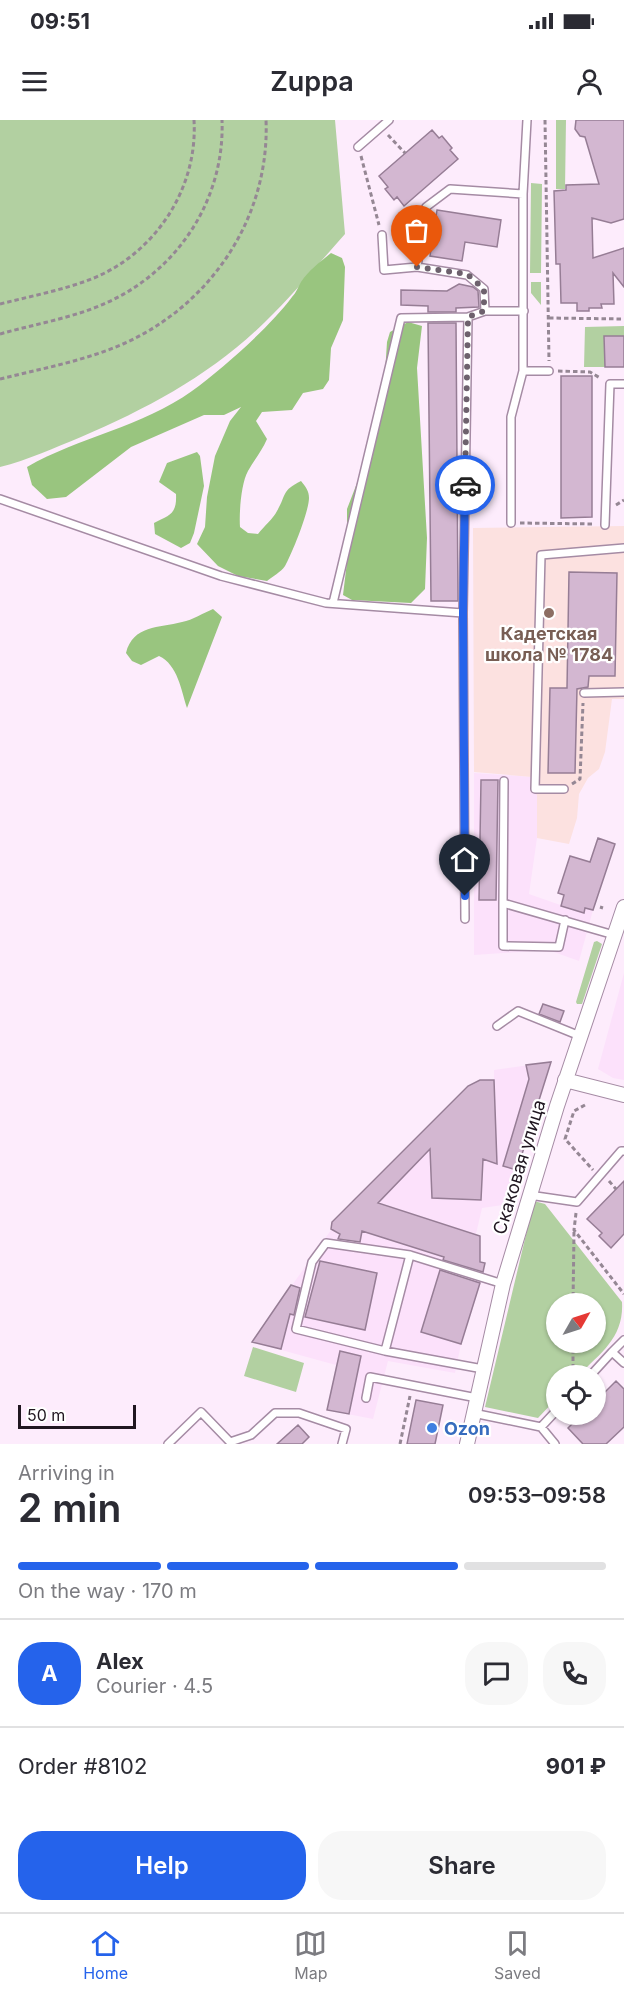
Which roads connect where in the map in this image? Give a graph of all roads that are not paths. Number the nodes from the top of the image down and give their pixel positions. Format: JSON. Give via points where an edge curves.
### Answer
{"nodes":[{"id":1,"x":388,"y":120,"type":"edge"},
{"id":2,"x":526,"y":120,"type":"edge"},
{"id":3,"x":358,"y":147,"type":"road end"},
{"id":4,"x":523,"y":194,"type":"junction"},
{"id":5,"x":382,"y":235,"type":"road end"},
{"id":6,"x":417,"y":267,"type":"junction"},
{"id":7,"x":484,"y":311,"type":"junction"},
{"id":8,"x":524,"y":311,"type":"junction"},
{"id":9,"x":468,"y":317,"type":"junction"},
{"id":10,"x":523,"y":371,"type":"junction"},
{"id":11,"x":549,"y":371,"type":"road end"},
{"id":12,"x":624,"y":384,"type":"edge"},
{"id":13,"x":0,"y":499,"type":"edge"},
{"id":14,"x":511,"y":523,"type":"road end"},
{"id":15,"x":605,"y":525,"type":"road end"},
{"id":16,"x":624,"y":548,"type":"edge"},
{"id":17,"x":333,"y":603,"type":"junction"},
{"id":18,"x":463,"y":613,"type":"junction"},
{"id":19,"x":624,"y":692,"type":"edge"},
{"id":20,"x":584,"y":693,"type":"road end"},
{"id":21,"x":504,"y":782,"type":"dead end"},
{"id":22,"x":564,"y":789,"type":"road end"},
{"id":23,"x":503,"y":903,"type":"junction"},
{"id":24,"x":624,"y":907,"type":"edge"},
{"id":25,"x":465,"y":919,"type":"dead end"},
{"id":26,"x":565,"y":920,"type":"junction"},
{"id":27,"x":614,"y":935,"type":"junction"},
{"id":28,"x":497,"y":1026,"type":"dead end"},
{"id":29,"x":580,"y":1036,"type":"junction"},
{"id":30,"x":565,"y":1080,"type":"junction"},
{"id":31,"x":624,"y":1095,"type":"edge"},
{"id":32,"x":624,"y":1150,"type":"edge"},
{"id":33,"x":529,"y":1195,"type":"junction"},
{"id":34,"x":410,"y":1255,"type":"junction"},
{"id":35,"x":502,"y":1284,"type":"junction"},
{"id":36,"x":624,"y":1340,"type":"edge"},
{"id":37,"x":385,"y":1351,"type":"junction"},
{"id":38,"x":612,"y":1352,"type":"junction"},
{"id":39,"x":624,"y":1363,"type":"edge"},
{"id":40,"x":600,"y":1365,"type":"edge"},
{"id":41,"x":483,"y":1370,"type":"junction"},
{"id":42,"x":366,"y":1398,"type":"dead end"},
{"id":43,"x":477,"y":1398,"type":"junction"},
{"id":44,"x":473,"y":1413,"type":"junction"},
{"id":45,"x":546,"y":1422,"type":"edge"},
{"id":46,"x":541,"y":1427,"type":"junction"},
{"id":47,"x":168,"y":1444,"type":"edge"},
{"id":48,"x":342,"y":1444,"type":"edge"},
{"id":49,"x":467,"y":1444,"type":"edge"},
{"id":50,"x":555,"y":1444,"type":"edge"}],
"edges":[{"from":1,"to":3,"type":"lane"},
{"from":2,"to":4,"type":"lane"},
{"from":4,"to":6,"type":"lane","via":[[450,189],[426,207]]},
{"from":4,"to":8,"type":"lane"},
{"from":5,"to":6,"type":"lane","via":[[384,270]]},
{"from":6,"to":7,"type":"lane","via":[[467,274],[484,289]]},
{"from":7,"to":8,"type":"lane"},
{"from":7,"to":9,"type":"lane"},
{"from":8,"to":10,"type":"lane"},
{"from":9,"to":17,"type":"lane","via":[[401,318]]},
{"from":9,"to":18,"type":"lane"},
{"from":10,"to":11,"type":"lane"},
{"from":10,"to":14,"type":"lane","via":[[511,417]]},
{"from":12,"to":15,"type":"lane","via":[[610,384]]},
{"from":13,"to":17,"type":"lane","via":[[221,576]]},
{"from":16,"to":22,"type":"lane","via":[[541,555],[535,789]]},
{"from":17,"to":18,"type":"lane"},
{"from":18,"to":25,"type":"lane"},
{"from":19,"to":20,"type":"lane"},
{"from":21,"to":23,"type":"lane"},
{"from":23,"to":26,"type":"lane"},
{"from":23,"to":26,"type":"lane","via":[[503,946],[559,947]]},
{"from":24,"to":27,"type":"street","name":"Скаковая улица"},
{"from":26,"to":27,"type":"lane"},
{"from":27,"to":29,"type":"street","name":"Скаковая улица"},
{"from":28,"to":29,"type":"lane","via":[[518,1011]]},
{"from":29,"to":30,"type":"street","name":"Скаковая улица"},
{"from":30,"to":31,"type":"street"},
{"from":30,"to":33,"type":"street","name":"Скаковая улица"},
{"from":32,"to":33,"type":"lane","via":[[578,1202]]},
{"from":33,"to":35,"type":"street","name":"Скаковая улица"},
{"from":34,"to":35,"type":"lane"},
{"from":34,"to":37,"type":"lane"},
{"from":34,"to":37,"type":"lane","via":[[326,1243],[312,1262],[296,1329]]},
{"from":35,"to":41,"type":"street","name":"Скаковая улица"},
{"from":36,"to":38,"type":"lane"},
{"from":37,"to":41,"type":"lane"},
{"from":38,"to":39,"type":"lane"},
{"from":38,"to":40,"type":"lane"},
{"from":41,"to":43,"type":"street","name":"Скаковая улица"},
{"from":42,"to":43,"type":"lane","via":[[370,1377]]},
{"from":43,"to":44,"type":"street","name":"Скаковая улица"},
{"from":44,"to":46,"type":"lane"},
{"from":44,"to":49,"type":"street","name":"Скаковая улица"},
{"from":45,"to":46,"type":"lane"},
{"from":46,"to":50,"type":"lane"},
{"from":47,"to":48,"type":"lane","via":[[201,1412],[230,1442],[251,1435],[275,1413],[299,1413],[346,1429]]}]}
